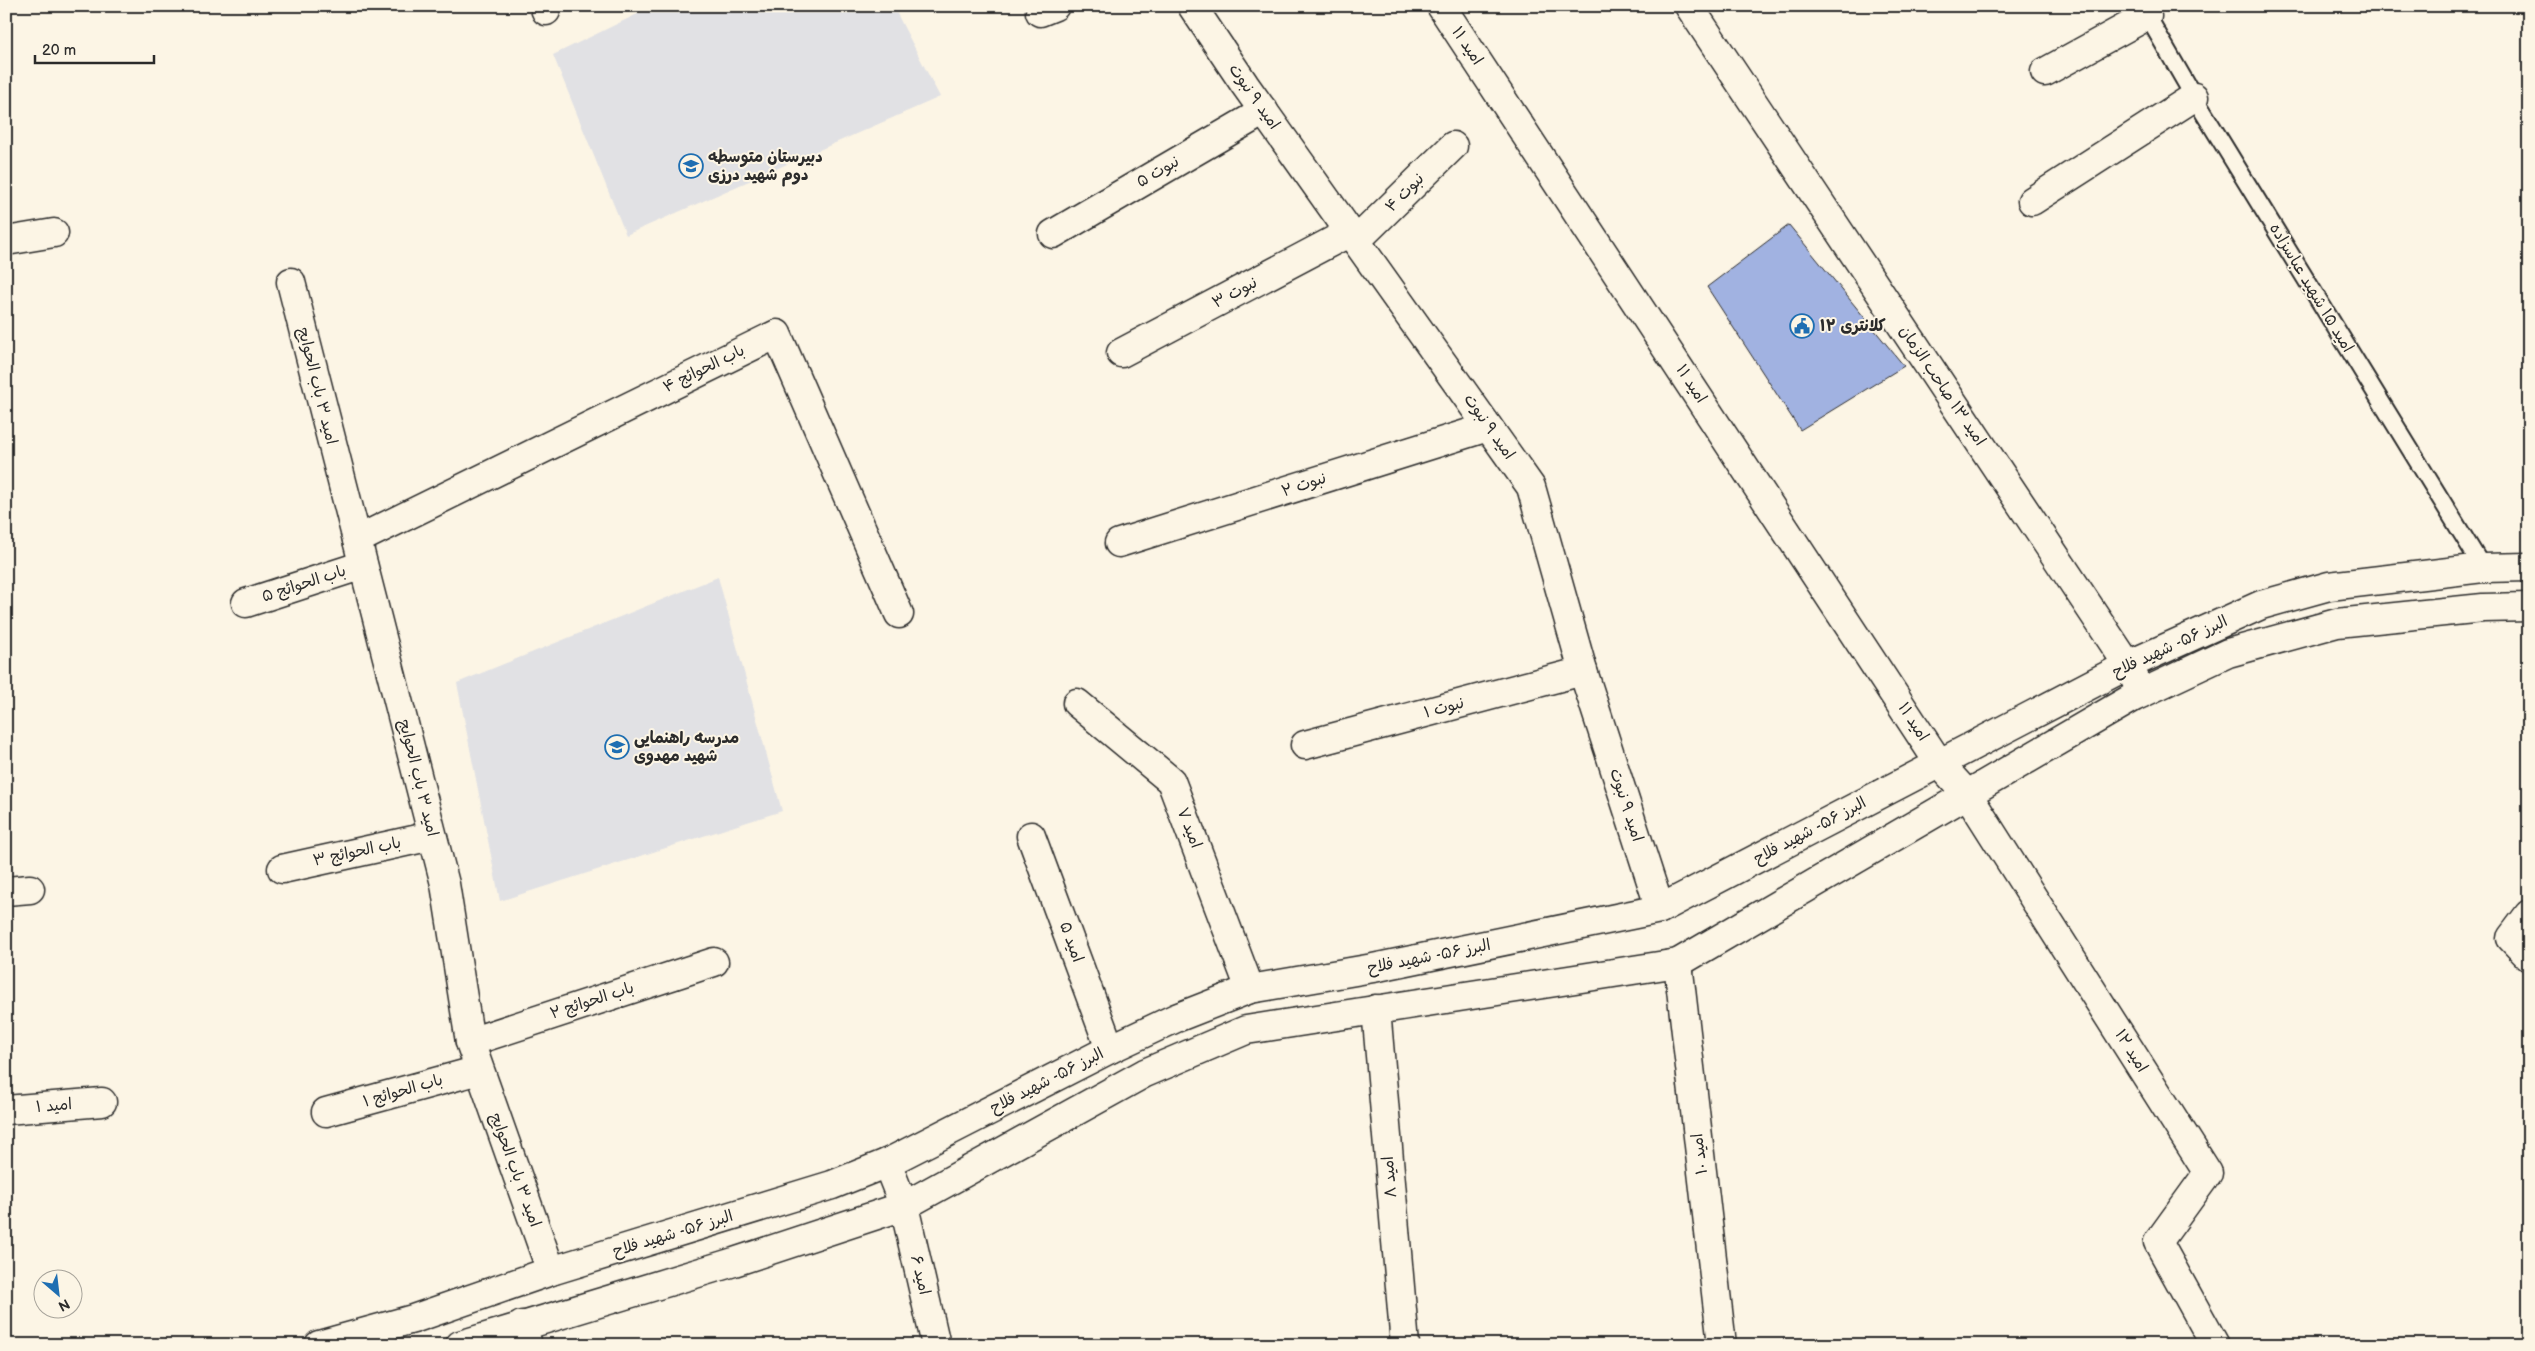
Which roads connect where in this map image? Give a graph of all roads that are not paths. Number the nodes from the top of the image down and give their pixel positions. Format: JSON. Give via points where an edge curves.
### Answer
{"nodes":[{"id":1,"x":1192,"y":6,"type":"edge"},
{"id":2,"x":1441,"y":6,"type":"edge"},
{"id":3,"x":1690,"y":6,"type":"edge"},
{"id":4,"x":2144,"y":11,"type":"edge"},
{"id":5,"x":2045,"y":72,"type":"dead end"},
{"id":6,"x":2194,"y":97,"type":"junction"},
{"id":7,"x":1264,"y":111,"type":"junction"},
{"id":8,"x":1453,"y":146,"type":"dead end"},
{"id":9,"x":2032,"y":201,"type":"dead end"},
{"id":10,"x":54,"y":233,"type":"dead end"},
{"id":11,"x":1053,"y":234,"type":"dead end"},
{"id":12,"x":1353,"y":237,"type":"junction"},
{"id":13,"x":6,"y":240,"type":"edge"},
{"id":14,"x":291,"y":282,"type":"dead end"},
{"id":15,"x":1121,"y":354,"type":"dead end"},
{"id":16,"x":1488,"y":427,"type":"junction"},
{"id":17,"x":1119,"y":543,"type":"dead end"},
{"id":18,"x":360,"y":552,"type":"junction"},
{"id":19,"x":2529,"y":567,"type":"edge"},
{"id":20,"x":2483,"y":568,"type":"junction"},
{"id":21,"x":246,"y":603,"type":"dead end"},
{"id":22,"x":2529,"y":607,"type":"edge"},
{"id":23,"x":899,"y":614,"type":"dead end"},
{"id":24,"x":2128,"y":665,"type":"junction"},
{"id":25,"x":1582,"y":671,"type":"junction"},
{"id":26,"x":2142,"y":692,"type":"junction"},
{"id":27,"x":1077,"y":703,"type":"dead end"},
{"id":28,"x":1305,"y":745,"type":"dead end"},
{"id":29,"x":1939,"y":762,"type":"junction"},
{"id":30,"x":1968,"y":795,"type":"junction"},
{"id":31,"x":432,"y":836,"type":"junction"},
{"id":32,"x":1031,"y":836,"type":"dead end"},
{"id":33,"x":282,"y":869,"type":"dead end"},
{"id":34,"x":1660,"y":909,"type":"junction"},
{"id":35,"x":2529,"y":914,"type":"edge"},
{"id":36,"x":2529,"y":957,"type":"edge"},
{"id":37,"x":714,"y":962,"type":"dead end"},
{"id":38,"x":1678,"y":962,"type":"junction"},
{"id":39,"x":1250,"y":989,"type":"junction"},
{"id":40,"x":1376,"y":1009,"type":"junction"},
{"id":41,"x":470,"y":1042,"type":"junction"},
{"id":42,"x":1110,"y":1049,"type":"junction"},
{"id":43,"x":480,"y":1070,"type":"junction"},
{"id":44,"x":102,"y":1102,"type":"dead end"},
{"id":45,"x":6,"y":1110,"type":"edge"},
{"id":46,"x":326,"y":1112,"type":"dead end"},
{"id":47,"x":886,"y":1163,"type":"junction"},
{"id":48,"x":904,"y":1206,"type":"junction"},
{"id":49,"x":551,"y":1271,"type":"junction"},
{"id":50,"x":525,"y":1335,"type":"edge"},
{"id":51,"x":319,"y":1345,"type":"edge"},
{"id":52,"x":460,"y":1345,"type":"edge"},
{"id":53,"x":936,"y":1345,"type":"edge"},
{"id":54,"x":1405,"y":1345,"type":"edge"},
{"id":55,"x":1722,"y":1345,"type":"edge"},
{"id":56,"x":2215,"y":1345,"type":"edge"}],
"edges":[{"from":1,"to":7,"type":"street","name":"امید ۹ نبوت"},
{"from":2,"to":29,"type":"street","name":"امید ۱۱"},
{"from":3,"to":24,"type":"street","name":"امید ۱۳ صاحب الزمان"},
{"from":4,"to":5,"type":"street"},
{"from":4,"to":6,"type":"lane","name":"امید ۱۵ شهید عباسزاده"},
{"from":6,"to":9,"type":"street"},
{"from":6,"to":20,"type":"lane","name":"امید ۱۵ شهید عباسزاده"},
{"from":7,"to":11,"type":"street","name":"نبوت ۵"},
{"from":7,"to":12,"type":"street","name":"امید ۹ نبوت"},
{"from":8,"to":12,"type":"street","name":"نبوت ۴"},
{"from":10,"to":13,"type":"street"},
{"from":12,"to":15,"type":"street","name":"نبوت ۳"},
{"from":12,"to":16,"type":"street","name":"امید ۹ نبوت"},
{"from":14,"to":18,"type":"street","name":"امید ۳ باب الحوایج"},
{"from":16,"to":17,"type":"street","name":"نبوت ۲"},
{"from":16,"to":25,"type":"street","name":"امید ۹ نبوت","via":[[1531,487]]},
{"from":18,"to":21,"type":"street","name":"باب الحوائج ۵"},
{"from":18,"to":23,"type":"street","name":"باب الحوائج ۴","via":[[777,334]]},
{"from":18,"to":31,"type":"street","name":"امید ۳ باب الحوایج"},
{"from":19,"to":20,"type":"street","name":"البرز ۵۶- شهید فلاح"},
{"from":20,"to":24,"type":"street","name":"البرز ۵۶- شهید فلاح","via":[[2329,586],[2261,605]]},
{"from":22,"to":26,"type":"street","name":"البرز ۵۶- شهید فلاح","via":[[2483,608],[2337,623],[2228,653]]},
{"from":24,"to":26,"type":"street","name":"امید ۱۳ صاحب الزمان"},
{"from":24,"to":29,"type":"street","name":"البرز ۵۶- شهید فلاح"},
{"from":25,"to":28,"type":"street","name":"نبوت ۱"},
{"from":25,"to":34,"type":"street","name":"امید ۹ نبوت"},
{"from":26,"to":30,"type":"street","name":"البرز ۵۶- شهید فلاح"},
{"from":27,"to":39,"type":"street","name":"امید ۷","via":[[1171,781]]},
{"from":29,"to":30,"type":"street","name":"امید ۱۲"},
{"from":29,"to":34,"type":"street","name":"البرز ۵۶- شهید فلاح"},
{"from":30,"to":38,"type":"street","name":"البرز ۵۶- شهید فلاح"},
{"from":30,"to":56,"type":"street","name":"امید ۱۲","via":[[2208,1173],[2158,1242]]},
{"from":31,"to":33,"type":"street","name":"باب الحوائج ۳"},
{"from":31,"to":41,"type":"street","name":"امید ۳ باب الحوایج","via":[[445,884]]},
{"from":32,"to":42,"type":"street","name":"امید ۵"},
{"from":34,"to":39,"type":"street","name":"البرز ۵۶- شهید فلاح","via":[[1382,966]]},
{"from":35,"to":36,"type":"street","via":[[2511,938]]},
{"from":37,"to":41,"type":"street","name":"باب الحوائج ۲"},
{"from":38,"to":40,"type":"street","name":"البرز ۵۶- شهید فلاح"},
{"from":38,"to":55,"type":"street","name":"امید ۱۰"},
{"from":39,"to":42,"type":"street","name":"البرز ۵۶- شهید فلاح"},
{"from":40,"to":48,"type":"street","name":"البرز ۵۶- شهید فلاح","via":[[1246,1030],[1145,1073]]},
{"from":40,"to":54,"type":"street","name":"امید ۸"},
{"from":41,"to":43,"type":"street","name":"امید ۳ باب الحوایج"},
{"from":42,"to":47,"type":"street","name":"البرز ۵۶- شهید فلاح"},
{"from":43,"to":46,"type":"street","name":"باب الحوائج ۱"},
{"from":43,"to":49,"type":"street","name":"امید ۳ باب الحوایج"},
{"from":44,"to":45,"type":"street","name":"امید ۱"},
{"from":47,"to":48,"type":"street","name":"امید ۶"},
{"from":47,"to":49,"type":"street","name":"البرز ۵۶- شهید فلاح","via":[[832,1185]]},
{"from":48,"to":50,"type":"street","name":"البرز ۵۶- شهید فلاح"},
{"from":48,"to":53,"type":"street","name":"امید ۶"},
{"from":49,"to":51,"type":"street","name":"البرز ۵۶- شهید فلاح","via":[[413,1319]]},
{"from":50,"to":52,"type":"street","name":"البرز ۵۶- شهید فلاح"}]}
